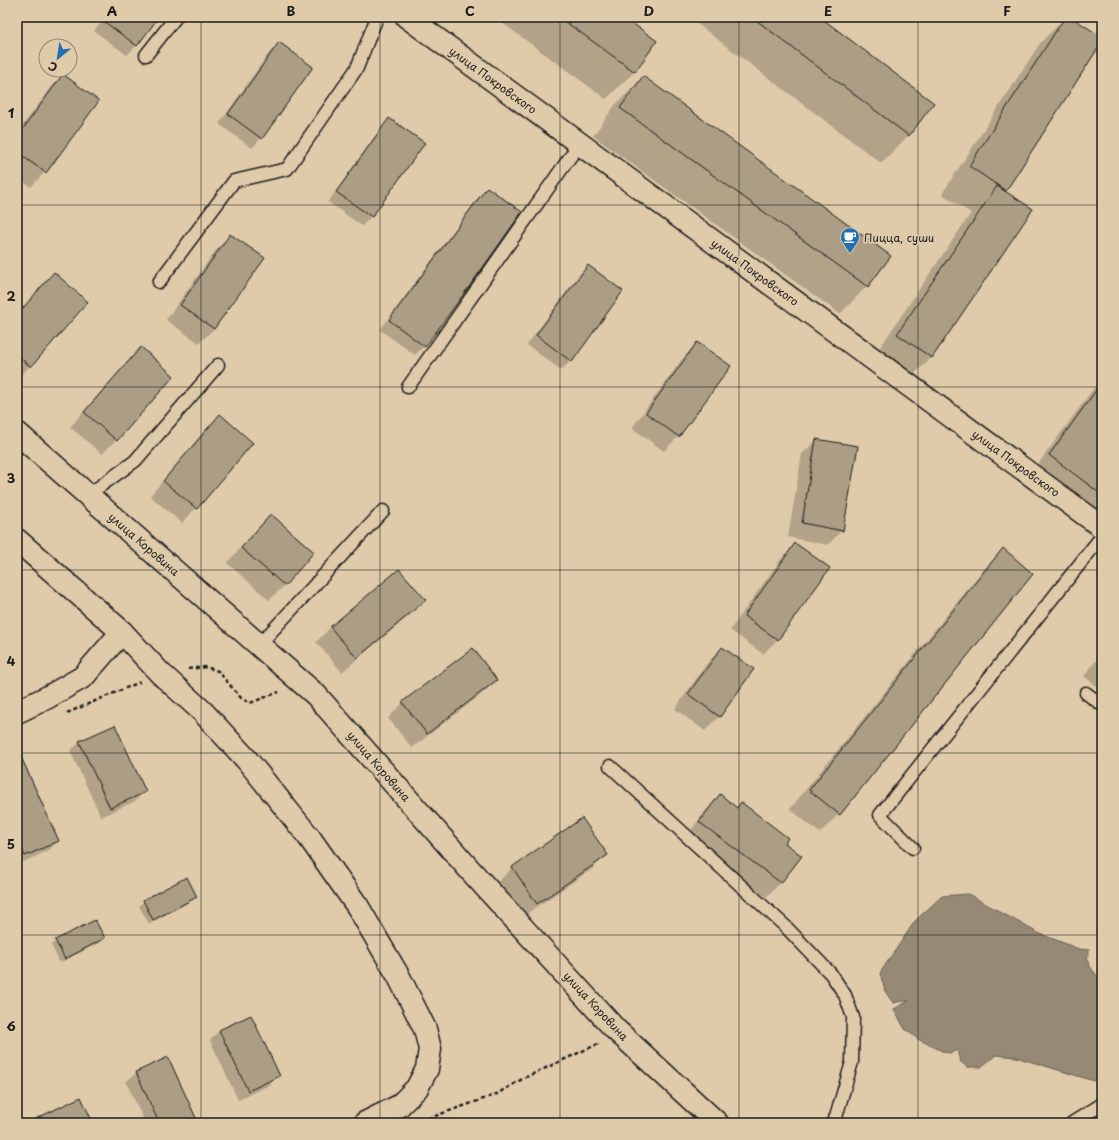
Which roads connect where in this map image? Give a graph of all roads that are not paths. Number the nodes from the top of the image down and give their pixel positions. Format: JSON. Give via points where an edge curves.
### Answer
{"nodes":[{"id":1,"x":176,"y":17,"type":"edge"},
{"id":2,"x":377,"y":17,"type":"edge"},
{"id":3,"x":407,"y":17,"type":"edge"},
{"id":4,"x":146,"y":55,"type":"dead end"},
{"id":5,"x":580,"y":143,"type":"junction"},
{"id":6,"x":159,"y":282,"type":"dead end"},
{"id":7,"x":218,"y":365,"type":"dead end"},
{"id":8,"x":408,"y":387,"type":"dead end"},
{"id":9,"x":17,"y":433,"type":"edge"},
{"id":10,"x":88,"y":495,"type":"junction"},
{"id":11,"x":383,"y":511,"type":"dead end"},
{"id":12,"x":1102,"y":527,"type":"edge"},
{"id":13,"x":1102,"y":536,"type":"edge"},
{"id":14,"x":17,"y":540,"type":"edge"},
{"id":15,"x":122,"y":632,"type":"junction"},
{"id":16,"x":259,"y":645,"type":"junction"},
{"id":17,"x":1086,"y":693,"type":"dead end"},
{"id":18,"x":1102,"y":705,"type":"edge"},
{"id":19,"x":17,"y":712,"type":"edge"},
{"id":20,"x":610,"y":766,"type":"dead end"},
{"id":21,"x":913,"y":848,"type":"dead end"},
{"id":22,"x":1102,"y":1104,"type":"edge"},
{"id":23,"x":365,"y":1123,"type":"edge"},
{"id":24,"x":717,"y":1123,"type":"edge"},
{"id":25,"x":832,"y":1123,"type":"edge"},
{"id":26,"x":1072,"y":1123,"type":"edge"}],
"edges":[{"from":1,"to":4,"type":"lane"},
{"from":2,"to":6,"type":"lane","via":[[357,68],[287,168],[234,181]]},
{"from":3,"to":5,"type":"street","name":"улица Покровского"},
{"from":5,"to":8,"type":"lane"},
{"from":5,"to":12,"type":"street","name":"улица Покровского"},
{"from":7,"to":10,"type":"lane","via":[[135,461]]},
{"from":9,"to":10,"type":"street","name":"улица Коровина"},
{"from":10,"to":16,"type":"street","name":"улица Коровина"},
{"from":11,"to":16,"type":"lane"},
{"from":13,"to":21,"type":"lane","via":[[880,815]]},
{"from":14,"to":15,"type":"street"},
{"from":15,"to":19,"type":"street","via":[[83,677]]},
{"from":15,"to":23,"type":"street","via":[[248,760],[318,850],[358,907],[425,1028],[430,1049],[427,1069],[417,1088],[399,1106]]},
{"from":16,"to":24,"type":"street","name":"улица Коровина","via":[[316,695],[470,870],[620,1033]]},
{"from":17,"to":18,"type":"lane"},
{"from":20,"to":25,"type":"lane","via":[[785,926],[831,974],[845,995],[853,1017],[852,1062]]},
{"from":22,"to":26,"type":"lane"}]}
